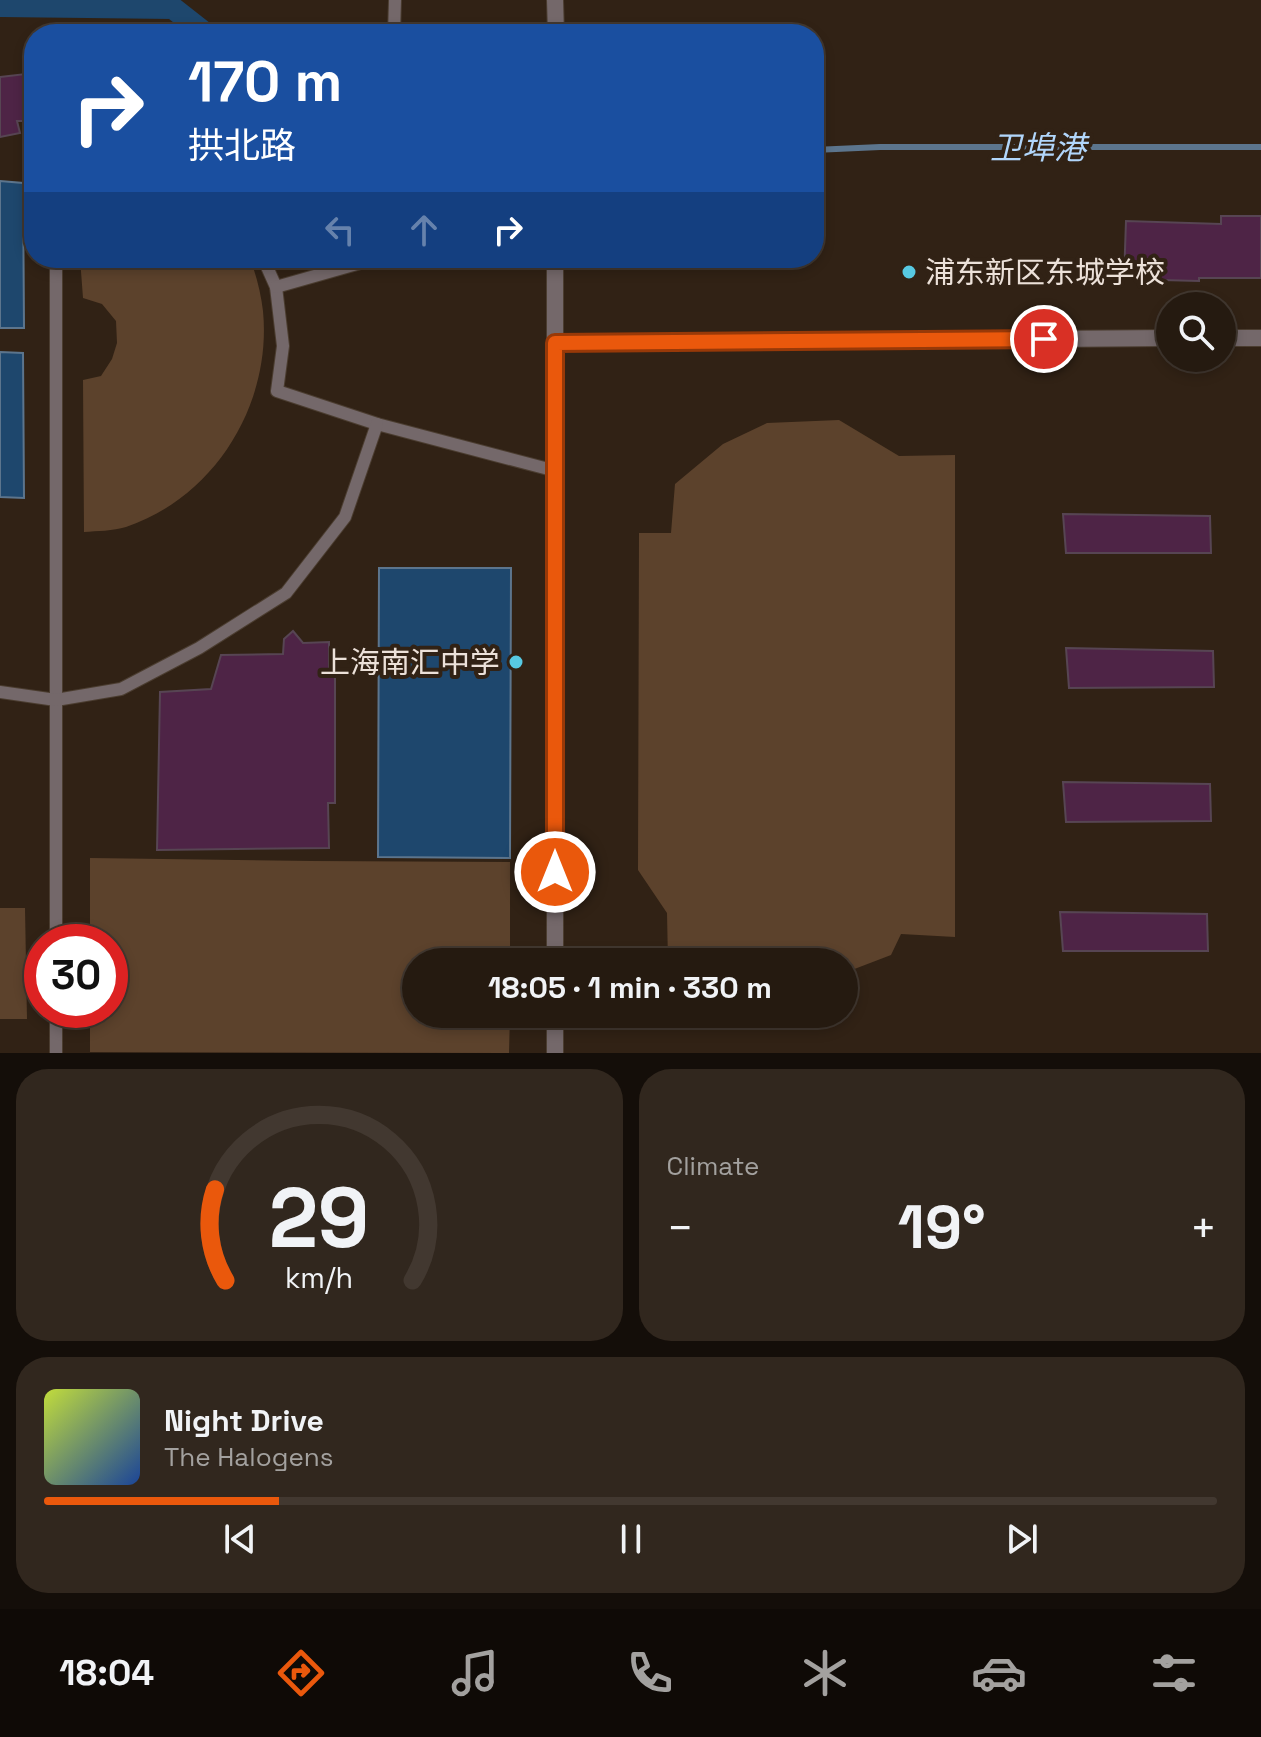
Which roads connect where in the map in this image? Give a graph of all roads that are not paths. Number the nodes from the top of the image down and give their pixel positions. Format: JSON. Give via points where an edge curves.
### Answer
{"nodes":[{"id":1,"x":395,"y":0,"type":"edge"},
{"id":2,"x":555,"y":0,"type":"edge"},
{"id":3,"x":394,"y":24,"type":"edge"},
{"id":4,"x":556,"y":24,"type":"edge"},
{"id":5,"x":56,"y":268,"type":"edge"},
{"id":6,"x":267,"y":268,"type":"edge"},
{"id":7,"x":343,"y":268,"type":"edge"},
{"id":8,"x":555,"y":268,"type":"edge"},
{"id":9,"x":276,"y":287,"type":"junction"},
{"id":10,"x":1156,"y":338,"type":"edge"},
{"id":11,"x":1236,"y":338,"type":"edge"},
{"id":12,"x":1261,"y":338,"type":"edge"},
{"id":13,"x":555,"y":343,"type":"junction"},
{"id":14,"x":377,"y":424,"type":"junction"},
{"id":15,"x":556,"y":471,"type":"junction"},
{"id":16,"x":0,"y":692,"type":"edge"},
{"id":17,"x":56,"y":700,"type":"junction"},
{"id":18,"x":56,"y":924,"type":"edge"},
{"id":19,"x":555,"y":948,"type":"edge"},
{"id":20,"x":56,"y":1028,"type":"edge"},
{"id":21,"x":555,"y":1028,"type":"edge"},
{"id":22,"x":56,"y":1053,"type":"edge"},
{"id":23,"x":555,"y":1053,"type":"edge"}],
"edges":[{"from":1,"to":3,"type":"lane"},
{"from":2,"to":4,"type":"street"},
{"from":5,"to":17,"type":"lane"},
{"from":6,"to":9,"type":"lane"},
{"from":7,"to":9,"type":"lane"},
{"from":8,"to":13,"type":"street"},
{"from":9,"to":14,"type":"lane","via":[[283,346],[277,391]]},
{"from":10,"to":13,"type":"street"},
{"from":11,"to":12,"type":"street"},
{"from":13,"to":15,"type":"street"},
{"from":14,"to":15,"type":"lane"},
{"from":14,"to":17,"type":"lane","via":[[345,517],[286,593],[121,689]]},
{"from":15,"to":19,"type":"street"},
{"from":16,"to":17,"type":"lane"},
{"from":17,"to":18,"type":"lane"},
{"from":20,"to":22,"type":"lane"},
{"from":21,"to":23,"type":"street"}]}
